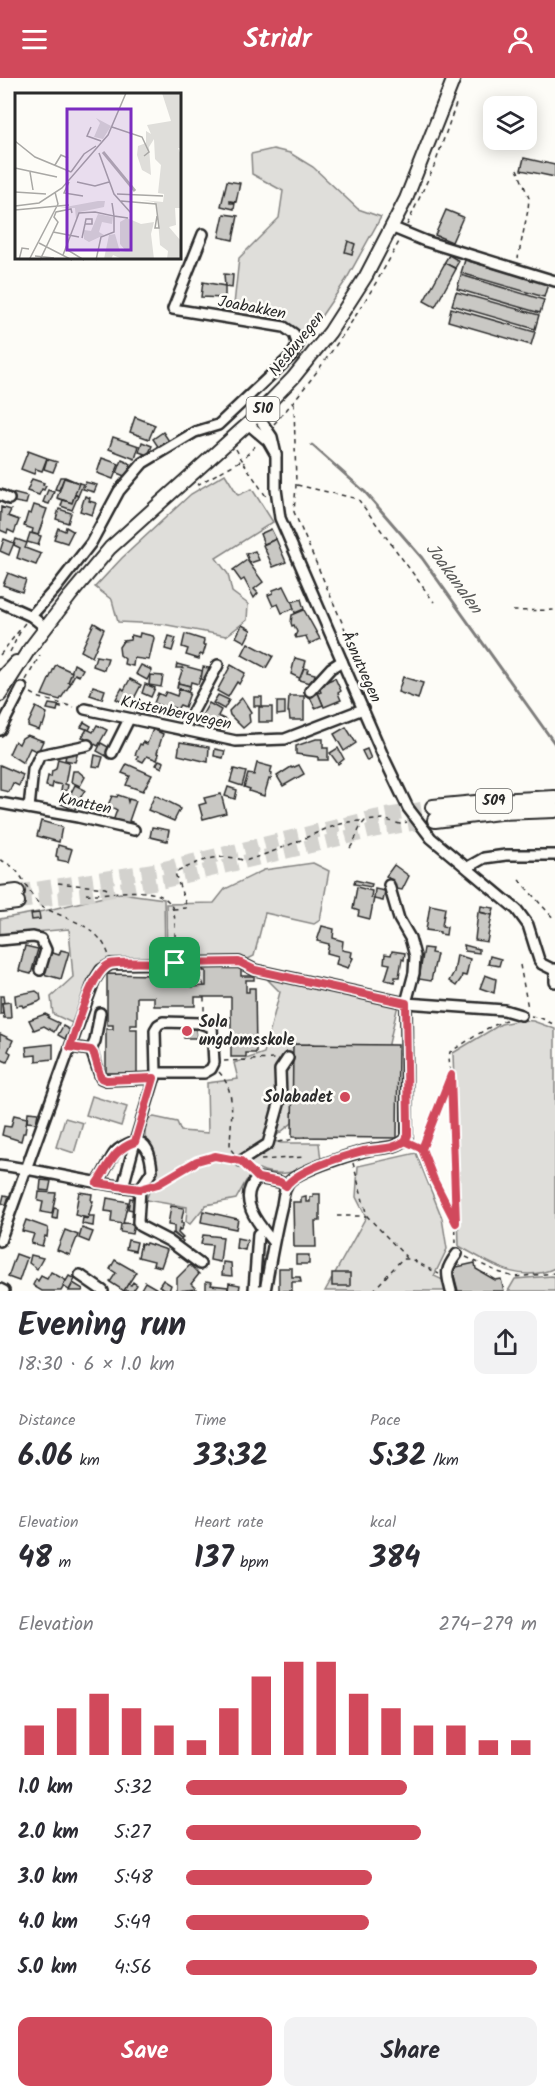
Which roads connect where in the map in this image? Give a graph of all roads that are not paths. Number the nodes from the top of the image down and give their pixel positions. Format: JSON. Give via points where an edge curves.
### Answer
{"nodes":[{"id":1,"x":447,"y":78,"type":"edge"},
{"id":2,"x":454,"y":78,"type":"edge"},
{"id":3,"x":435,"y":121,"type":"junction"},
{"id":4,"x":391,"y":227,"type":"junction"},
{"id":5,"x":203,"y":234,"type":"dead end"},
{"id":6,"x":555,"y":281,"type":"edge"},
{"id":7,"x":253,"y":420,"type":"junction"},
{"id":8,"x":0,"y":602,"type":"edge"},
{"id":9,"x":31,"y":616,"type":"junction"},
{"id":10,"x":46,"y":628,"type":"junction"},
{"id":11,"x":342,"y":661,"type":"junction"},
{"id":12,"x":218,"y":665,"type":"dead end"},
{"id":13,"x":4,"y":678,"type":"edge"},
{"id":14,"x":310,"y":691,"type":"dead end"},
{"id":15,"x":0,"y":695,"type":"edge"},
{"id":16,"x":363,"y":708,"type":"junction"},
{"id":17,"x":85,"y":710,"type":"road end"},
{"id":18,"x":129,"y":719,"type":"junction"},
{"id":19,"x":0,"y":730,"type":"edge"},
{"id":20,"x":183,"y":730,"type":"junction"},
{"id":21,"x":88,"y":745,"type":"dead end"},
{"id":22,"x":112,"y":753,"type":"dead end"},
{"id":23,"x":555,"y":798,"type":"edge"},
{"id":24,"x":0,"y":803,"type":"edge"},
{"id":25,"x":29,"y":808,"type":"junction"},
{"id":26,"x":555,"y":810,"type":"edge"},
{"id":27,"x":134,"y":830,"type":"dead end"},
{"id":28,"x":555,"y":855,"type":"edge"},
{"id":29,"x":468,"y":867,"type":"junction"},
{"id":30,"x":389,"y":885,"type":"dead end"},
{"id":31,"x":0,"y":894,"type":"edge"},
{"id":32,"x":0,"y":904,"type":"edge"},
{"id":33,"x":0,"y":940,"type":"edge"},
{"id":34,"x":40,"y":970,"type":"dead end"},
{"id":35,"x":555,"y":970,"type":"edge"},
{"id":36,"x":555,"y":982,"type":"edge"},
{"id":37,"x":406,"y":1003,"type":"junction"},
{"id":38,"x":100,"y":1013,"type":"dead end"},
{"id":39,"x":522,"y":1015,"type":"road end"},
{"id":40,"x":70,"y":1047,"type":"junction"},
{"id":41,"x":91,"y":1050,"type":"junction"},
{"id":42,"x":288,"y":1058,"type":"road end"},
{"id":43,"x":155,"y":1076,"type":"junction"},
{"id":44,"x":135,"y":1142,"type":"junction"},
{"id":45,"x":241,"y":1161,"type":"road end"},
{"id":46,"x":0,"y":1165,"type":"edge"},
{"id":47,"x":26,"y":1168,"type":"junction"},
{"id":48,"x":97,"y":1183,"type":"junction"},
{"id":49,"x":286,"y":1186,"type":"junction"},
{"id":50,"x":123,"y":1187,"type":"junction"},
{"id":51,"x":140,"y":1189,"type":"junction"},
{"id":52,"x":263,"y":1230,"type":"junction"},
{"id":53,"x":0,"y":1241,"type":"edge"},
{"id":54,"x":273,"y":1242,"type":"junction"},
{"id":55,"x":457,"y":1254,"type":"road end"},
{"id":56,"x":200,"y":1264,"type":"dead end"},
{"id":57,"x":80,"y":1275,"type":"dead end"},
{"id":58,"x":0,"y":1289,"type":"edge"},
{"id":59,"x":4,"y":1291,"type":"edge"},
{"id":60,"x":103,"y":1291,"type":"edge"},
{"id":61,"x":265,"y":1291,"type":"edge"},
{"id":62,"x":451,"y":1291,"type":"edge"}],
"edges":[{"from":1,"to":3,"type":"main road","name":"Nesbuvegen","number":"510"},
{"from":2,"to":3,"type":"main road","name":"Nesbuvegen","number":"510"},
{"from":3,"to":4,"type":"main road","name":"Nesbuvegen","number":"510","via":[[406,199]]},
{"from":4,"to":6,"type":"street","via":[[425,242]]},
{"from":4,"to":7,"type":"main road","name":"Nesbuvegen","number":"510","via":[[330,332]]},
{"from":5,"to":9,"type":"street","name":"Joabakken","via":[[173,309],[284,327],[294,334],[298,345],[218,425],[195,432],[143,463],[119,491],[91,543]]},
{"from":7,"to":10,"type":"main road","name":"Nesbuvegen","number":"510","via":[[110,548]]},
{"from":7,"to":11,"type":"street","name":"Åsnutvegen","via":[[276,455],[280,518]]},
{"from":8,"to":9,"type":"street"},
{"from":9,"to":10,"type":"street"},
{"from":10,"to":13,"type":"main road","name":"Nesbuvegen","number":"510","via":[[34,653]]},
{"from":11,"to":14,"type":"street"},
{"from":11,"to":16,"type":"street","name":"Åsnutvegen"},
{"from":12,"to":20,"type":"street"},
{"from":13,"to":15,"type":"main road","name":"Nesbuvegen","number":"510"},
{"from":13,"to":19,"type":"street","via":[[25,690]]},
{"from":16,"to":20,"type":"street","name":"Kristenbergvegen","via":[[285,739],[236,741]]},
{"from":16,"to":29,"type":"street","name":"Åsnutvegen","via":[[408,808],[431,837]]},
{"from":17,"to":18,"type":"street","name":"Kristenbergvegen"},
{"from":18,"to":20,"type":"street","name":"Kristenbergvegen"},
{"from":18,"to":22,"type":"street"},
{"from":21,"to":25,"type":"street","via":[[40,755],[33,770]]},
{"from":23,"to":26,"type":"highway","number":"509","via":[[497,801],[434,814]]},
{"from":24,"to":25,"type":"street","name":"Knatten"},
{"from":25,"to":27,"type":"street","name":"Knatten"},
{"from":28,"to":29,"type":"street","via":[[484,858]]},
{"from":29,"to":35,"type":"street","name":"Åsnutvegen","via":[[517,910],[528,925],[539,960]]},
{"from":30,"to":37,"type":"street","via":[[415,956]]},
{"from":31,"to":32,"type":"highway","via":[[17,897]]},
{"from":33,"to":34,"type":"street","via":[[40,939],[46,950]]},
{"from":35,"to":36,"type":"street"},
{"from":37,"to":39,"type":"street","via":[[504,1010]]},
{"from":37,"to":40,"type":"street","via":[[255,970],[239,962],[111,964],[94,981]]},
{"from":37,"to":49,"type":"street","via":[[405,1141],[394,1147],[351,1155],[295,1177]]},
{"from":38,"to":41,"type":"street"},
{"from":40,"to":41,"type":"street"},
{"from":40,"to":47,"type":"street"},
{"from":41,"to":43,"type":"street","via":[[101,1078]]},
{"from":42,"to":45,"type":"street","via":[[280,1070],[281,1097],[268,1144]]},
{"from":43,"to":43,"type":"street","via":[[204,1072],[213,1067],[212,1026],[163,1022],[158,1025]]},
{"from":43,"to":44,"type":"street"},
{"from":44,"to":48,"type":"street","via":[[114,1154]]},
{"from":44,"to":50,"type":"street"},
{"from":44,"to":51,"type":"street","via":[[142,1143],[150,1153],[152,1171]]},
{"from":46,"to":47,"type":"street"},
{"from":47,"to":48,"type":"street"},
{"from":47,"to":53,"type":"street"},
{"from":48,"to":50,"type":"street"},
{"from":49,"to":52,"type":"street","via":[[258,1178],[250,1185],[250,1208]]},
{"from":49,"to":54,"type":"street"},
{"from":50,"to":51,"type":"street"},
{"from":51,"to":56,"type":"street","via":[[140,1226]]},
{"from":52,"to":54,"type":"street"},
{"from":52,"to":61,"type":"street","via":[[258,1234],[254,1290]]},
{"from":54,"to":61,"type":"street"},
{"from":55,"to":62,"type":"street","via":[[448,1266]]},
{"from":57,"to":60,"type":"street"},
{"from":58,"to":59,"type":"street"}]}
